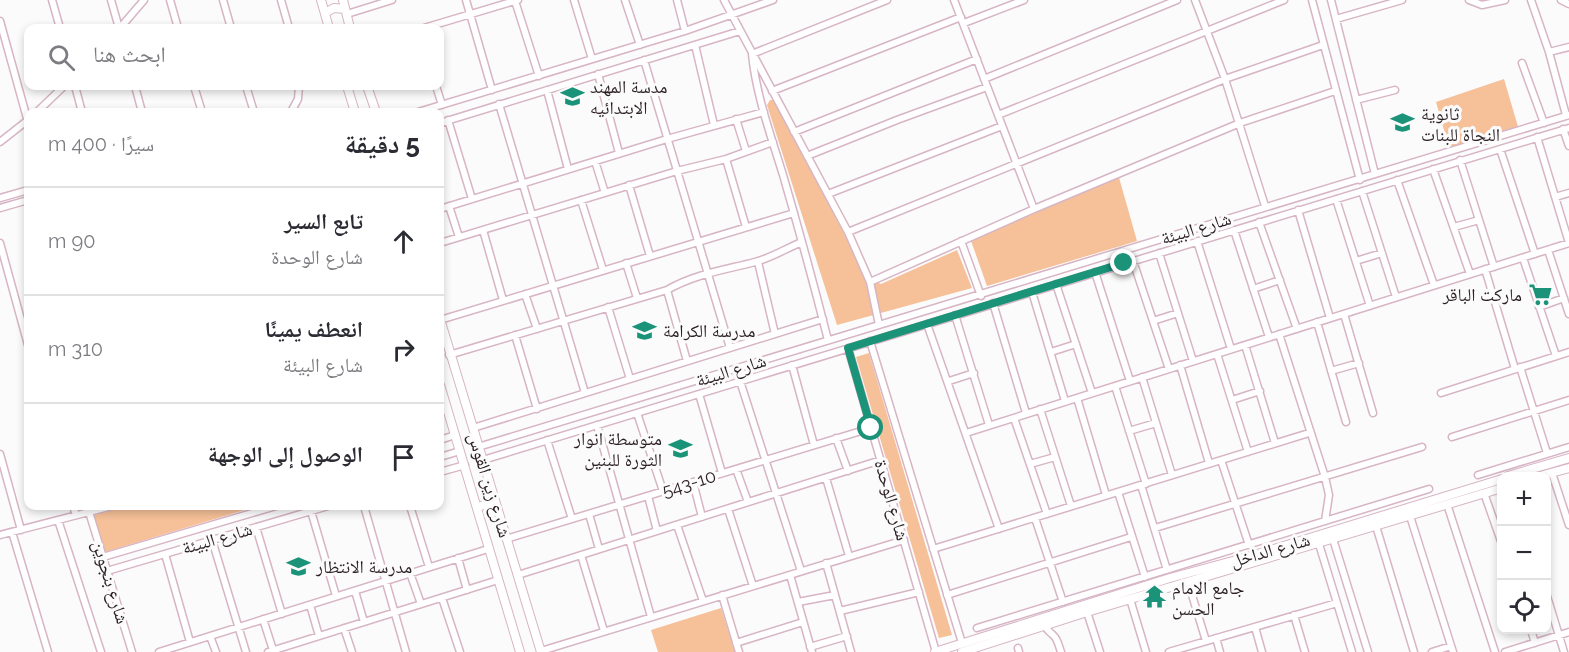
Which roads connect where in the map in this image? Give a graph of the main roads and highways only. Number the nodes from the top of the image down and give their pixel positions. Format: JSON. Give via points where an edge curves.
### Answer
{"nodes":[{"id":1,"x":321,"y":0,"type":"edge"},
{"id":2,"x":343,"y":0,"type":"edge"},
{"id":3,"x":346,"y":11,"type":"junction"},
{"id":4,"x":325,"y":12,"type":"junction"},
{"id":5,"x":329,"y":24,"type":"edge"},
{"id":6,"x":349,"y":24,"type":"edge"},
{"id":7,"x":348,"y":90,"type":"edge"},
{"id":8,"x":368,"y":90,"type":"edge"},
{"id":9,"x":355,"y":108,"type":"edge"},
{"id":10,"x":375,"y":108,"type":"edge"},
{"id":11,"x":444,"y":335,"type":"edge"},
{"id":12,"x":444,"y":398,"type":"edge"},
{"id":13,"x":1569,"y":458,"type":"edge"},
{"id":14,"x":1569,"y":468,"type":"edge"},
{"id":15,"x":1524,"y":472,"type":"edge"},
{"id":16,"x":1551,"y":473,"type":"edge"},
{"id":17,"x":1497,"y":480,"type":"edge"},
{"id":18,"x":1497,"y":489,"type":"edge"},
{"id":19,"x":495,"y":502,"type":"junction"},
{"id":20,"x":477,"y":507,"type":"junction"},
{"id":21,"x":1044,"y":621,"type":"junction"},
{"id":22,"x":964,"y":649,"type":"edge"},
{"id":23,"x":520,"y":652,"type":"edge"},
{"id":24,"x":540,"y":652,"type":"edge"},
{"id":25,"x":936,"y":652,"type":"edge"}],
"edges":[{"from":1,"to":4,"type":"main road"},
{"from":2,"to":3,"type":"main road"},
{"from":3,"to":4,"type":"main road","via":[[334,8]]},
{"from":3,"to":6,"type":"main road"},
{"from":4,"to":5,"type":"main road"},
{"from":7,"to":9,"type":"main road"},
{"from":8,"to":10,"type":"main road"},
{"from":11,"to":19,"type":"main road","name":"شارع زين القوس"},
{"from":12,"to":20,"type":"main road","name":"شارع زين القوس"},
{"from":13,"to":15,"type":"main road"},
{"from":14,"to":16,"type":"main road"},
{"from":17,"to":21,"type":"main road","name":"شارع الداخل"},
{"from":18,"to":21,"type":"main road","name":"شارع الداخل","via":[[1087,612]]},
{"from":19,"to":20,"type":"main road"},
{"from":19,"to":24,"type":"main road","name":"شارع زين القوس"},
{"from":20,"to":23,"type":"main road","name":"شارع زين القوس"},
{"from":21,"to":22,"type":"main road","name":"شارع الداخل"},
{"from":22,"to":25,"type":"main road","name":"شارع الداخل"}]}
